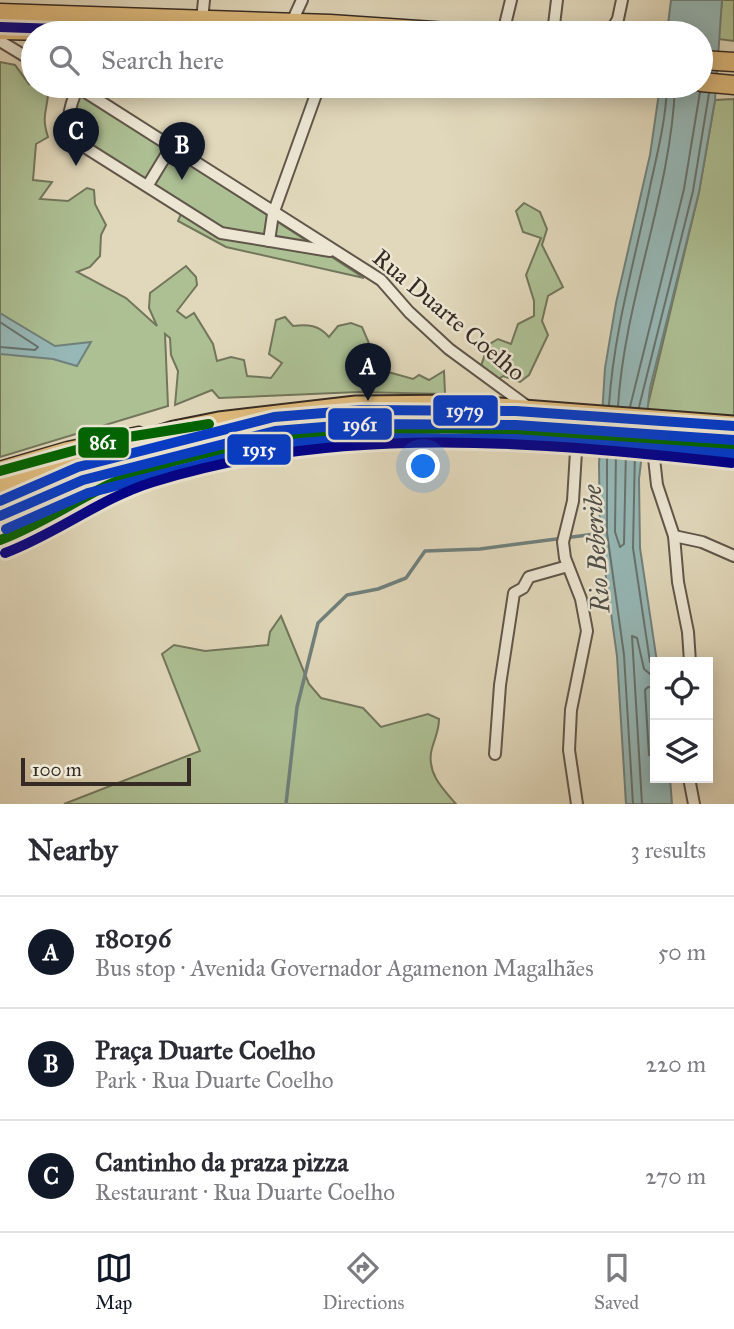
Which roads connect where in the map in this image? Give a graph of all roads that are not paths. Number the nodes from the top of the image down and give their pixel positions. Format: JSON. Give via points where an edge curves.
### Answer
{"nodes":[{"id":1,"x":204,"y":0,"type":"edge"},
{"id":2,"x":302,"y":0,"type":"edge"},
{"id":3,"x":510,"y":0,"type":"edge"},
{"id":4,"x":557,"y":0,"type":"edge"},
{"id":5,"x":621,"y":0,"type":"edge"},
{"id":6,"x":0,"y":13,"type":"edge"},
{"id":7,"x":618,"y":19,"type":"edge"},
{"id":8,"x":202,"y":20,"type":"junction"},
{"id":9,"x":224,"y":21,"type":"edge"},
{"id":10,"x":292,"y":21,"type":"edge"},
{"id":11,"x":506,"y":21,"type":"edge"},
{"id":12,"x":554,"y":21,"type":"edge"},
{"id":13,"x":0,"y":30,"type":"edge"},
{"id":14,"x":21,"y":30,"type":"edge"},
{"id":15,"x":0,"y":41,"type":"edge"},
{"id":16,"x":21,"y":54,"type":"edge"},
{"id":17,"x":713,"y":61,"type":"edge"},
{"id":18,"x":734,"y":62,"type":"edge"},
{"id":19,"x":713,"y":83,"type":"edge"},
{"id":20,"x":734,"y":85,"type":"edge"},
{"id":21,"x":72,"y":98,"type":"edge"},
{"id":22,"x":95,"y":98,"type":"edge"},
{"id":23,"x":315,"y":98,"type":"edge"},
{"id":24,"x":171,"y":147,"type":"junction"},
{"id":25,"x":148,"y":185,"type":"junction"},
{"id":26,"x":273,"y":214,"type":"junction"},
{"id":27,"x":269,"y":241,"type":"junction"},
{"id":28,"x":337,"y":252,"type":"junction"},
{"id":29,"x":533,"y":411,"type":"junction"},
{"id":30,"x":734,"y":426,"type":"edge"},
{"id":31,"x":579,"y":429,"type":"junction"},
{"id":32,"x":648,"y":433,"type":"junction"},
{"id":33,"x":734,"y":449,"type":"edge"},
{"id":34,"x":1,"y":480,"type":"edge"},
{"id":35,"x":1,"y":530,"type":"edge"},
{"id":36,"x":674,"y":536,"type":"junction"},
{"id":37,"x":734,"y":556,"type":"edge"},
{"id":38,"x":568,"y":566,"type":"junction"},
{"id":39,"x":690,"y":657,"type":"edge"},
{"id":40,"x":495,"y":754,"type":"dead end"},
{"id":41,"x":690,"y":783,"type":"edge"},
{"id":42,"x":577,"y":804,"type":"edge"},
{"id":43,"x":694,"y":804,"type":"edge"}],
"edges":[{"from":1,"to":8,"type":"street"},
{"from":2,"to":10,"type":"street"},
{"from":3,"to":11,"type":"street"},
{"from":4,"to":12,"type":"street"},
{"from":5,"to":7,"type":"street"},
{"from":6,"to":8,"type":"main road"},
{"from":8,"to":9,"type":"main road"},
{"from":13,"to":14,"type":"main road"},
{"from":15,"to":16,"type":"street"},
{"from":17,"to":18,"type":"main road"},
{"from":19,"to":20,"type":"main road"},
{"from":21,"to":25,"type":"street","name":"Rua Duarte Coelho","via":[[73,137]]},
{"from":22,"to":24,"type":"street","name":"Rua Duarte Coelho"},
{"from":23,"to":26,"type":"street"},
{"from":24,"to":25,"type":"street"},
{"from":24,"to":26,"type":"street","name":"Rua Duarte Coelho"},
{"from":25,"to":27,"type":"street","name":"Rua Duarte Coelho","via":[[221,233]]},
{"from":26,"to":27,"type":"street"},
{"from":26,"to":28,"type":"street","name":"Rua Duarte Coelho"},
{"from":27,"to":28,"type":"street","name":"Rua Duarte Coelho"},
{"from":28,"to":29,"type":"street","name":"Rua Duarte Coelho","via":[[387,285],[449,349]]},
{"from":29,"to":31,"type":"highway"},
{"from":29,"to":34,"type":"highway","via":[[428,403],[267,416],[174,430]]},
{"from":30,"to":32,"type":"highway"},
{"from":31,"to":32,"type":"highway"},
{"from":31,"to":35,"type":"highway","via":[[356,432],[212,451],[49,501]]},
{"from":31,"to":38,"type":"street","via":[[573,501],[564,537]]},
{"from":32,"to":33,"type":"highway"},
{"from":32,"to":36,"type":"street","via":[[657,485]]},
{"from":36,"to":37,"type":"street"},
{"from":36,"to":39,"type":"street"},
{"from":38,"to":40,"type":"street","via":[[530,577],[514,593]]},
{"from":38,"to":42,"type":"street","via":[[587,631],[571,710],[569,750]]},
{"from":41,"to":43,"type":"street"}]}
